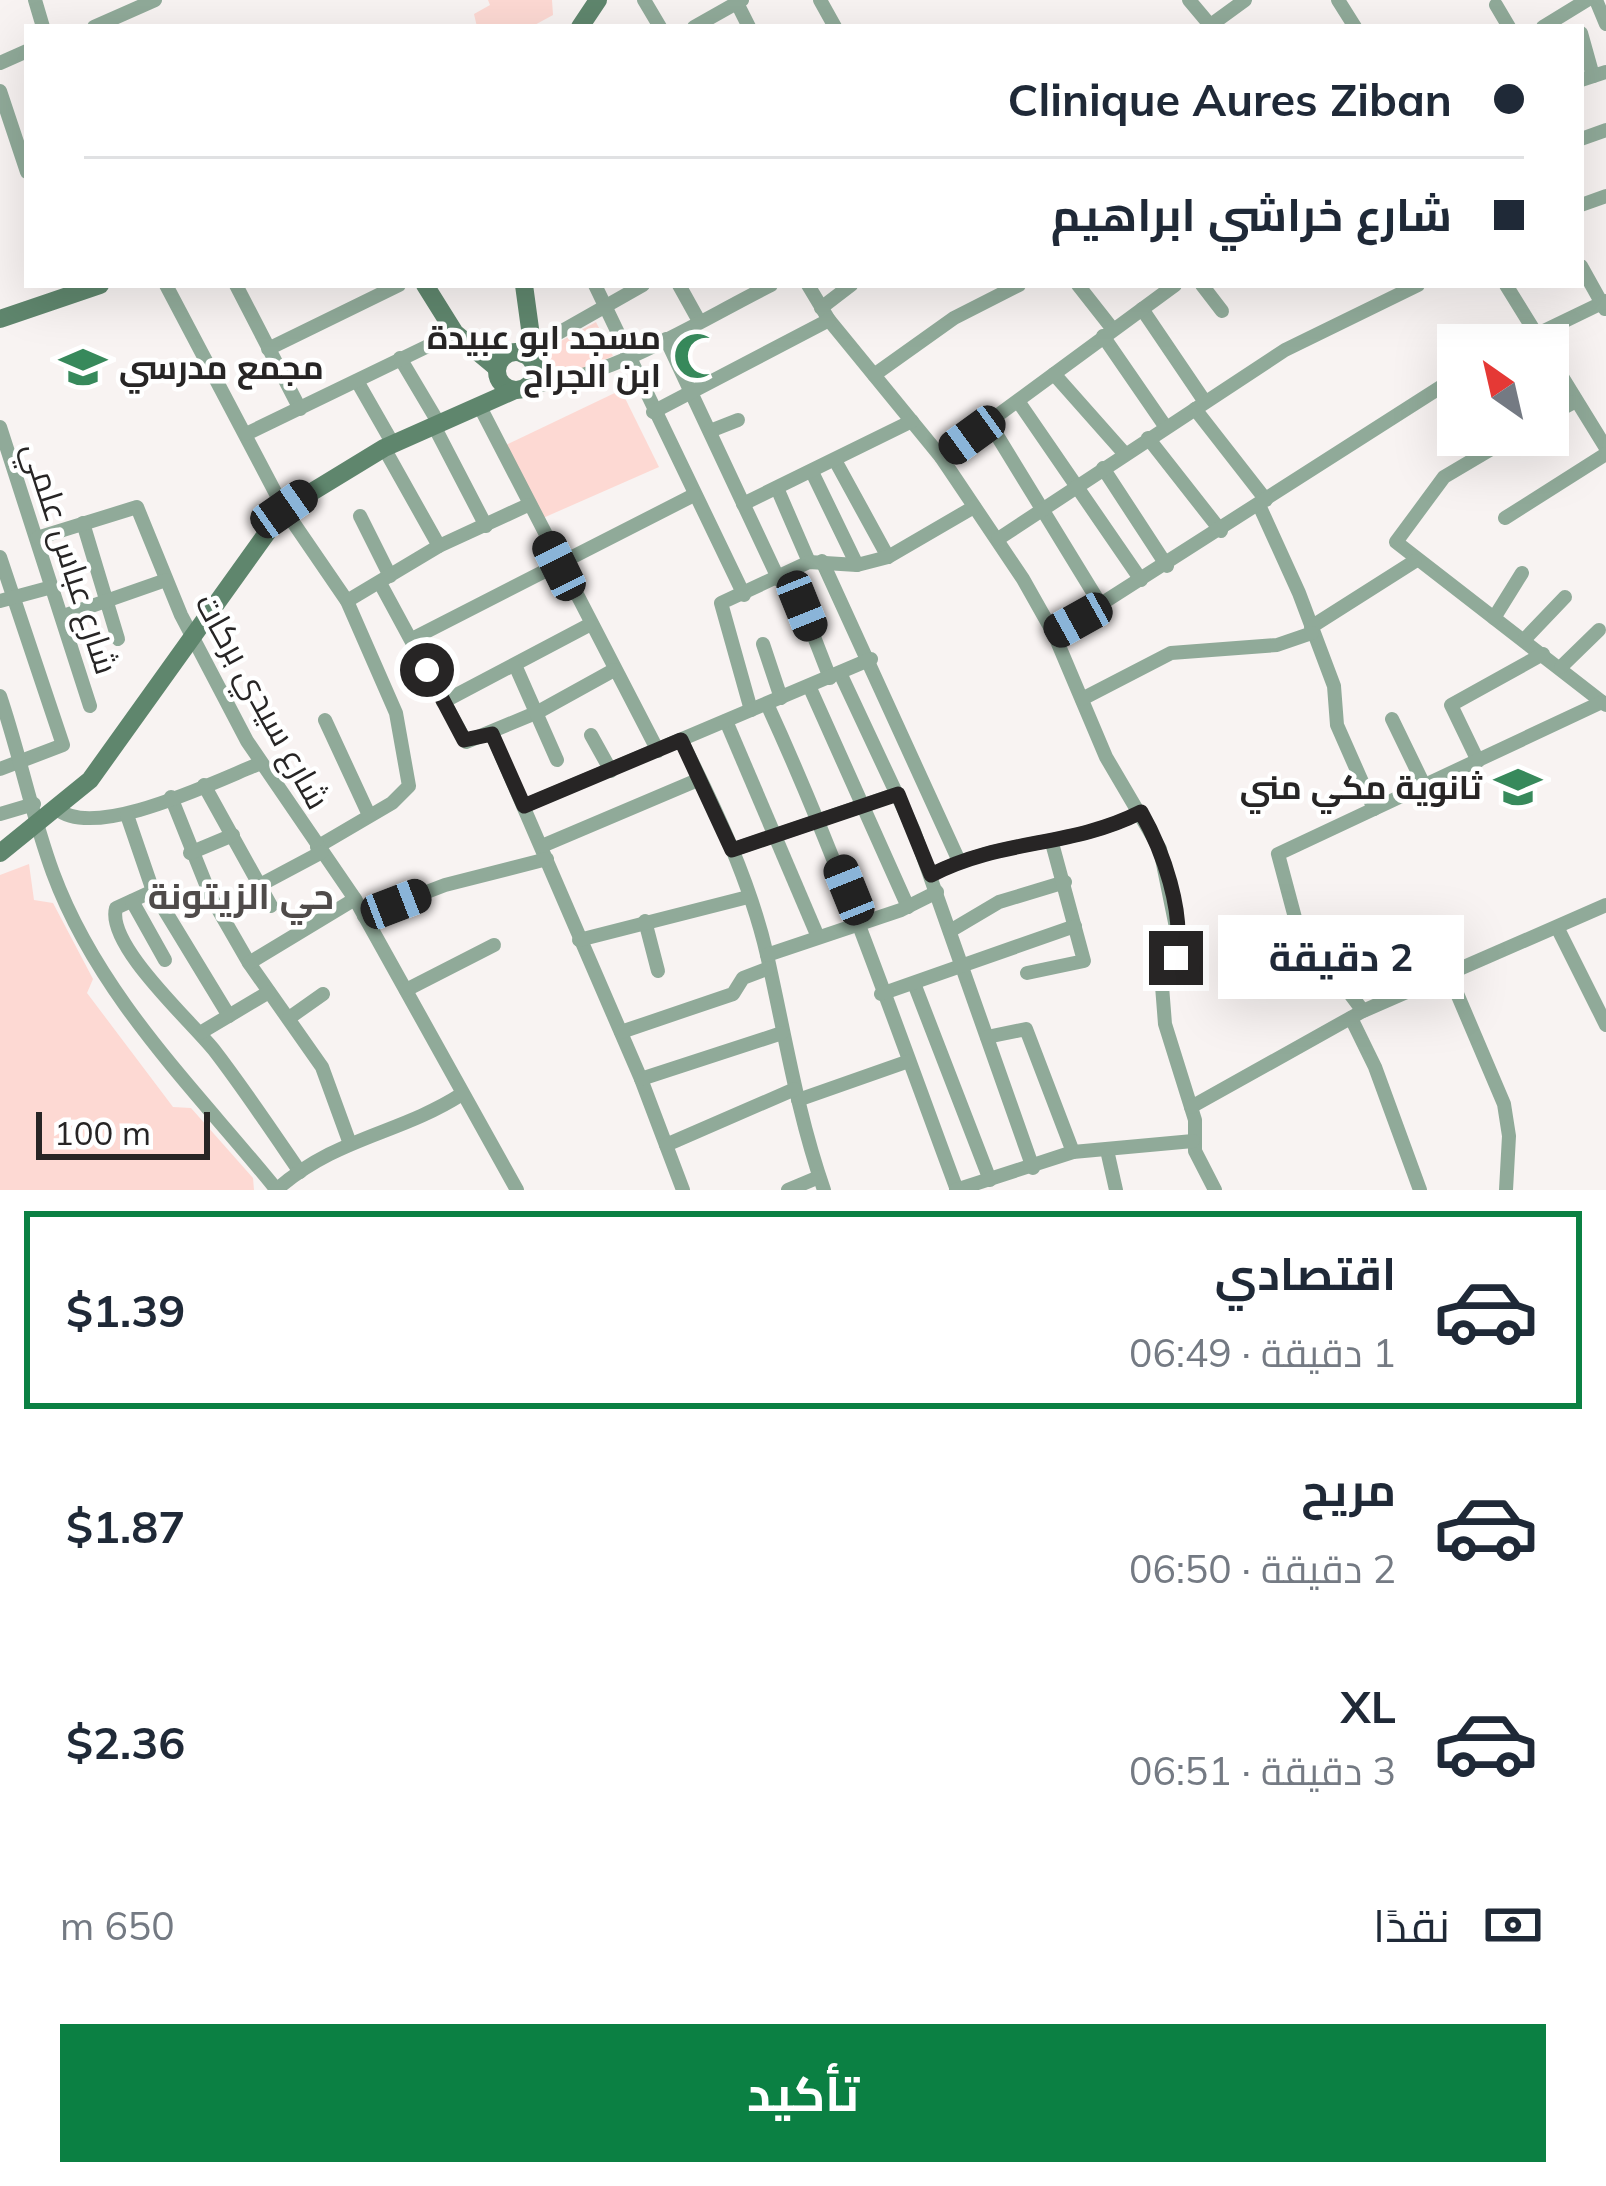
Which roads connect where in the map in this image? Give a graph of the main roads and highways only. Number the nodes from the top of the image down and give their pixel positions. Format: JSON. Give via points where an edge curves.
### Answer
{"nodes":[{"id":1,"x":91,"y":288,"type":"edge"},
{"id":2,"x":427,"y":288,"type":"edge"},
{"id":3,"x":523,"y":288,"type":"edge"},
{"id":4,"x":0,"y":320,"type":"edge"},
{"id":5,"x":512,"y":362,"type":"junction"},
{"id":6,"x":521,"y":388,"type":"junction"},
{"id":7,"x":478,"y":405,"type":"junction"},
{"id":8,"x":2,"y":846,"type":"edge"}],
"edges":[{"from":1,"to":4,"type":"main road"},
{"from":2,"to":5,"type":"main road","via":[[455,332]]},
{"from":3,"to":5,"type":"main road","via":[[531,336]]},
{"from":5,"to":6,"type":"main road"},
{"from":5,"to":6,"type":"main road","via":[[534,377]]},
{"from":5,"to":7,"type":"main road"},
{"from":6,"to":7,"type":"main road"},
{"from":7,"to":8,"type":"main road","via":[[388,446],[284,509],[90,781],[57,809],[36,813]]}]}
